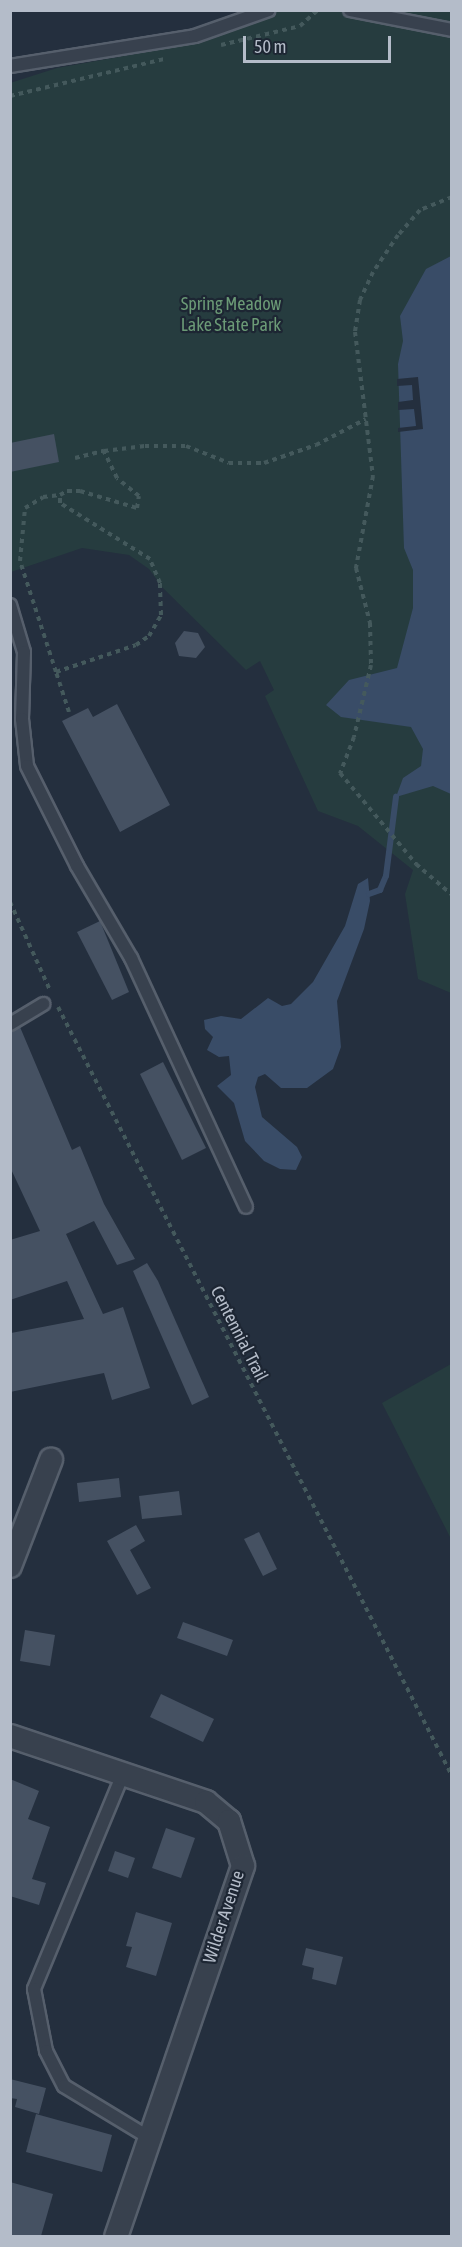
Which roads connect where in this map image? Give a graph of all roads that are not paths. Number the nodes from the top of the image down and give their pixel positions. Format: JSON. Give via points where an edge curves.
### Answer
{"nodes":[{"id":1,"x":269,"y":10,"type":"edge"},
{"id":2,"x":350,"y":10,"type":"edge"},
{"id":3,"x":452,"y":30,"type":"edge"},
{"id":4,"x":10,"y":66,"type":"edge"},
{"id":5,"x":10,"y":605,"type":"edge"},
{"id":6,"x":43,"y":1004,"type":"dead end"},
{"id":7,"x":10,"y":1024,"type":"edge"},
{"id":8,"x":246,"y":1207,"type":"dead end"},
{"id":9,"x":51,"y":1460,"type":"dead end"},
{"id":10,"x":10,"y":1566,"type":"edge"},
{"id":11,"x":10,"y":1736,"type":"edge"},
{"id":12,"x":123,"y":1774,"type":"junction"},
{"id":13,"x":150,"y":2138,"type":"junction"},
{"id":14,"x":116,"y":2236,"type":"edge"}],
"edges":[{"from":1,"to":4,"type":"lane","via":[[195,36]]},
{"from":2,"to":3,"type":"lane"},
{"from":5,"to":8,"type":"lane","via":[[24,652],[22,719],[27,766],[77,866],[131,958]]},
{"from":6,"to":7,"type":"lane"},
{"from":9,"to":10,"type":"street"},
{"from":11,"to":12,"type":"street","name":"Wilder Avenue"},
{"from":12,"to":13,"type":"lane","via":[[34,1989],[46,2051],[64,2086]]},
{"from":12,"to":13,"type":"street","name":"Wilder Avenue","via":[[206,1802],[229,1821],[243,1866]]},
{"from":13,"to":14,"type":"street","name":"Wilder Avenue"}]}
